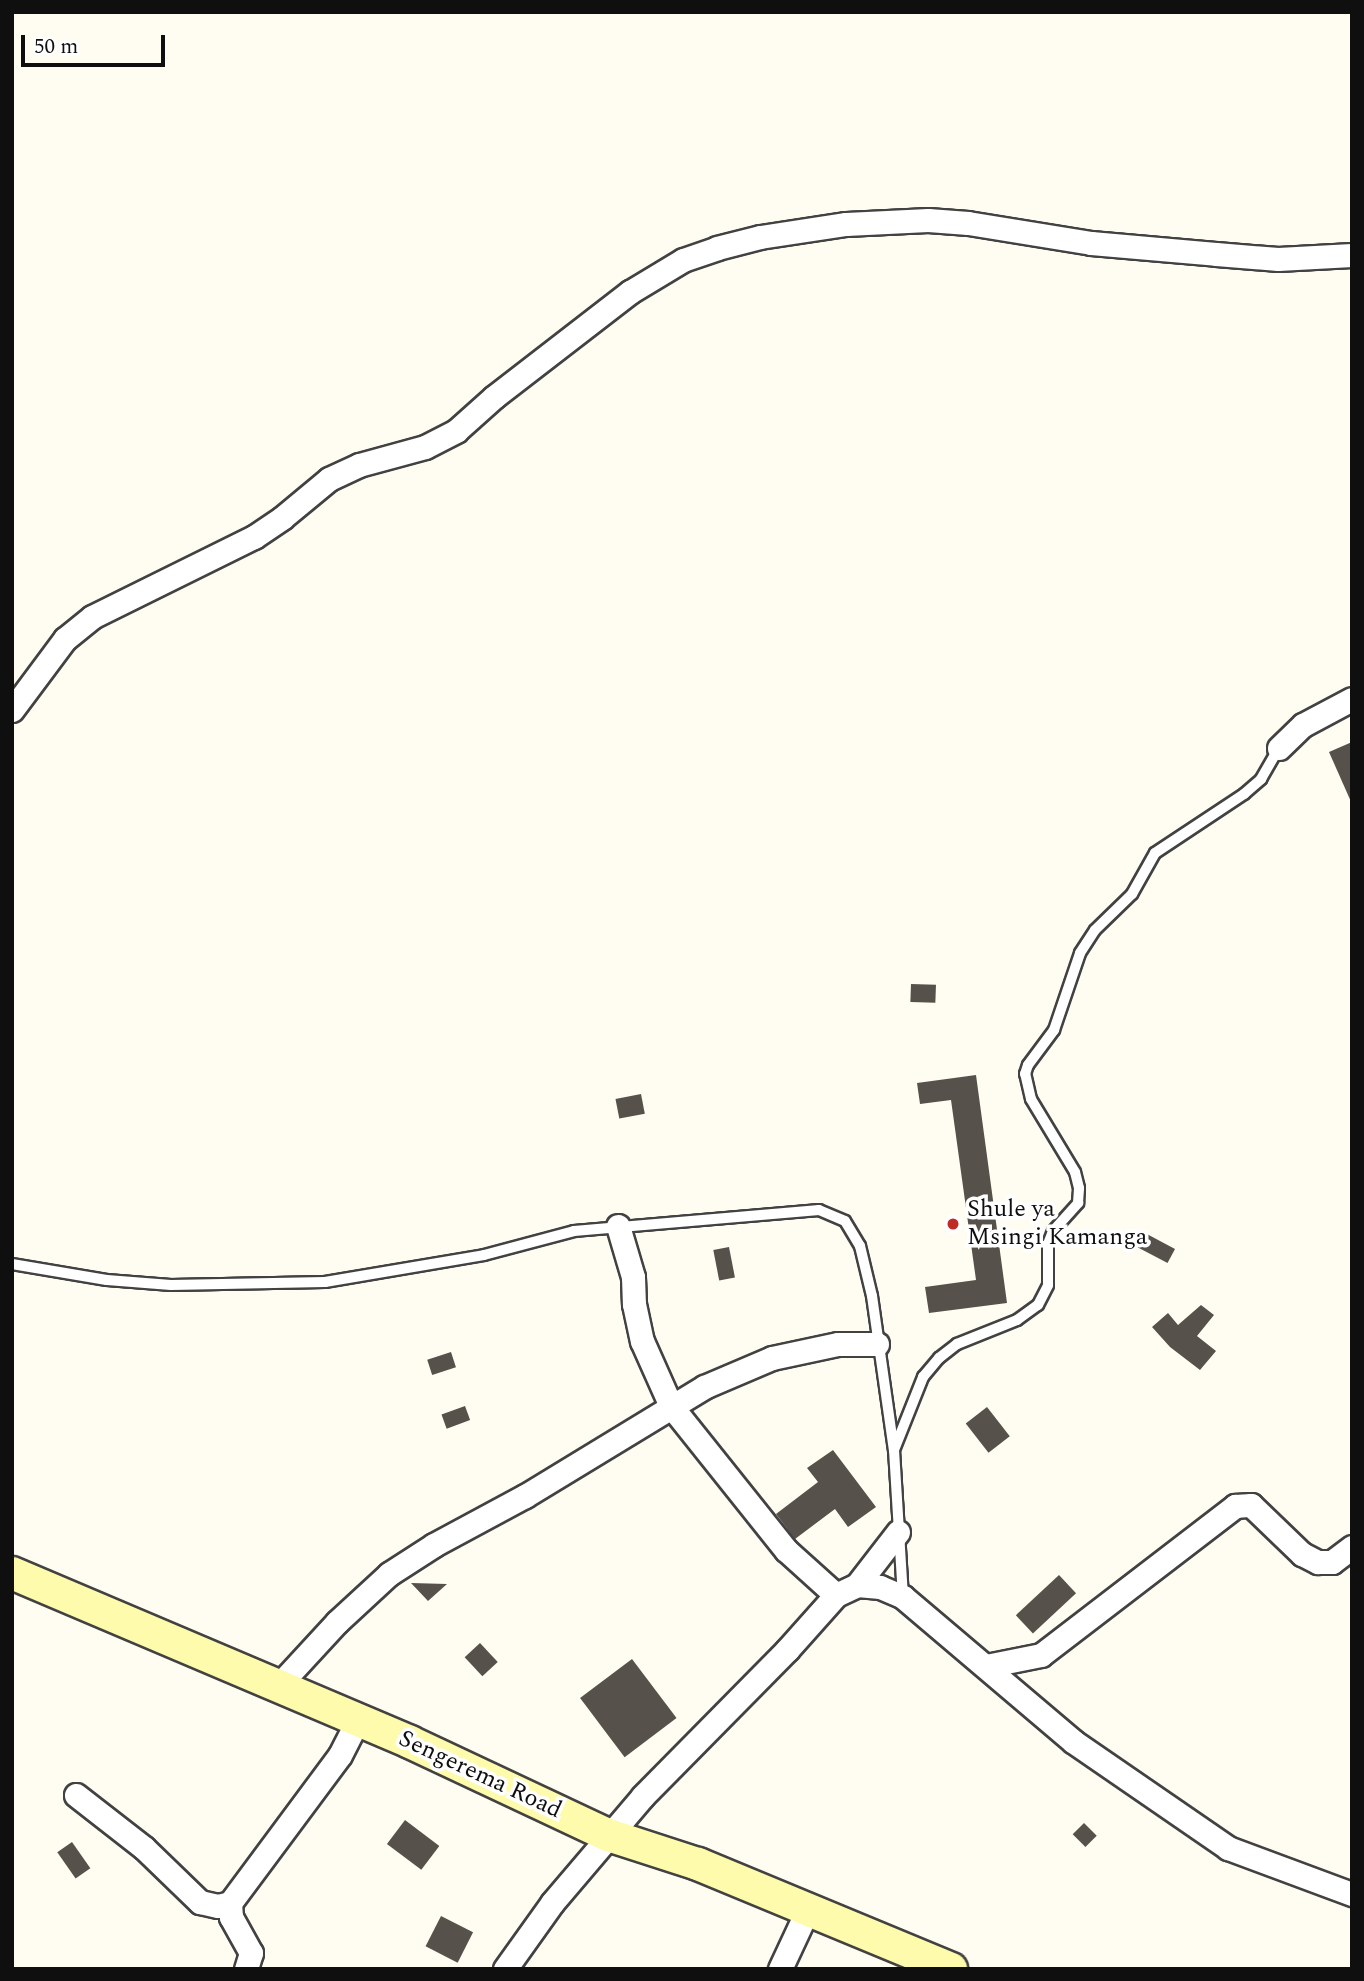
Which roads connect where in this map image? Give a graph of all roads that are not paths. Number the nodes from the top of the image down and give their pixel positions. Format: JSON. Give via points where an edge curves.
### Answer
{"nodes":[{"id":1,"x":1352,"y":255,"type":"edge"},
{"id":2,"x":1352,"y":699,"type":"edge"},
{"id":3,"x":12,"y":709,"type":"edge"},
{"id":4,"x":1279,"y":748,"type":"joint"},
{"id":5,"x":618,"y":1226,"type":"junction"},
{"id":6,"x":12,"y":1264,"type":"edge"},
{"id":7,"x":877,"y":1344,"type":"junction"},
{"id":8,"x":671,"y":1406,"type":"junction"},
{"id":9,"x":894,"y":1450,"type":"junction"},
{"id":10,"x":898,"y":1532,"type":"junction"},
{"id":11,"x":1352,"y":1547,"type":"edge"},
{"id":12,"x":12,"y":1573,"type":"edge"},
{"id":13,"x":847,"y":1590,"type":"junction"},
{"id":14,"x":903,"y":1597,"type":"junction"},
{"id":15,"x":986,"y":1666,"type":"junction"},
{"id":16,"x":278,"y":1686,"type":"junction"},
{"id":17,"x":358,"y":1720,"type":"junction"},
{"id":18,"x":76,"y":1796,"type":"dead end"},
{"id":19,"x":608,"y":1835,"type":"junction"},
{"id":20,"x":1352,"y":1894,"type":"edge"},
{"id":21,"x":230,"y":1903,"type":"junction"},
{"id":22,"x":807,"y":1911,"type":"junction"},
{"id":23,"x":246,"y":1969,"type":"edge"},
{"id":24,"x":505,"y":1969,"type":"edge"},
{"id":25,"x":780,"y":1969,"type":"edge"},
{"id":26,"x":951,"y":1969,"type":"edge"}],
"edges":[{"from":1,"to":3,"type":"street","via":[[1229,256],[928,220],[846,224],[717,248],[682,260],[630,292],[456,430],[425,447],[359,465],[329,480],[254,537],[92,617],[65,639]]},
{"from":2,"to":4,"type":"street","via":[[1303,725]]},
{"from":4,"to":9,"type":"lane","via":[[1261,779],[1244,794],[1155,853],[1132,894],[1095,930],[1080,953],[1054,1030],[1026,1074],[1031,1099],[1075,1172],[1079,1188],[1078,1203],[1053,1231],[1048,1244],[1048,1286],[1038,1305],[1017,1320],[957,1344],[939,1358],[923,1377]]},
{"from":5,"to":6,"type":"lane","via":[[325,1282],[171,1285]]},
{"from":5,"to":7,"type":"lane","via":[[819,1210],[845,1221],[860,1246]]},
{"from":5,"to":8,"type":"street","via":[[633,1277],[642,1341]]},
{"from":7,"to":8,"type":"street","via":[[838,1344],[772,1358]]},
{"from":7,"to":9,"type":"lane"},
{"from":8,"to":13,"type":"street","via":[[786,1550]]},
{"from":8,"to":16,"type":"street","via":[[389,1574]]},
{"from":9,"to":10,"type":"lane"},
{"from":10,"to":13,"type":"street"},
{"from":10,"to":14,"type":"lane"},
{"from":11,"to":15,"type":"street","via":[[1332,1562],[1318,1562],[1302,1553],[1251,1505],[1235,1506],[1041,1655]]},
{"from":12,"to":16,"type":"main road","name":"Sengerema Road"},
{"from":13,"to":14,"type":"street","via":[[880,1587]]},
{"from":13,"to":19,"type":"street"},
{"from":14,"to":15,"type":"street"},
{"from":15,"to":20,"type":"street","via":[[1074,1742],[1228,1848]]},
{"from":16,"to":17,"type":"main road","name":"Sengerema Road"},
{"from":17,"to":19,"type":"main road","name":"Sengerema Road"},
{"from":17,"to":21,"type":"street","via":[[340,1755]]},
{"from":18,"to":21,"type":"street","via":[[144,1848],[200,1902]]},
{"from":19,"to":22,"type":"main road","name":"Sengerema Road","via":[[698,1864]]},
{"from":19,"to":24,"type":"street"},
{"from":21,"to":23,"type":"street","via":[[231,1917],[251,1953]]},
{"from":22,"to":25,"type":"street"},
{"from":22,"to":26,"type":"main road","name":"Sengerema Road"}]}
